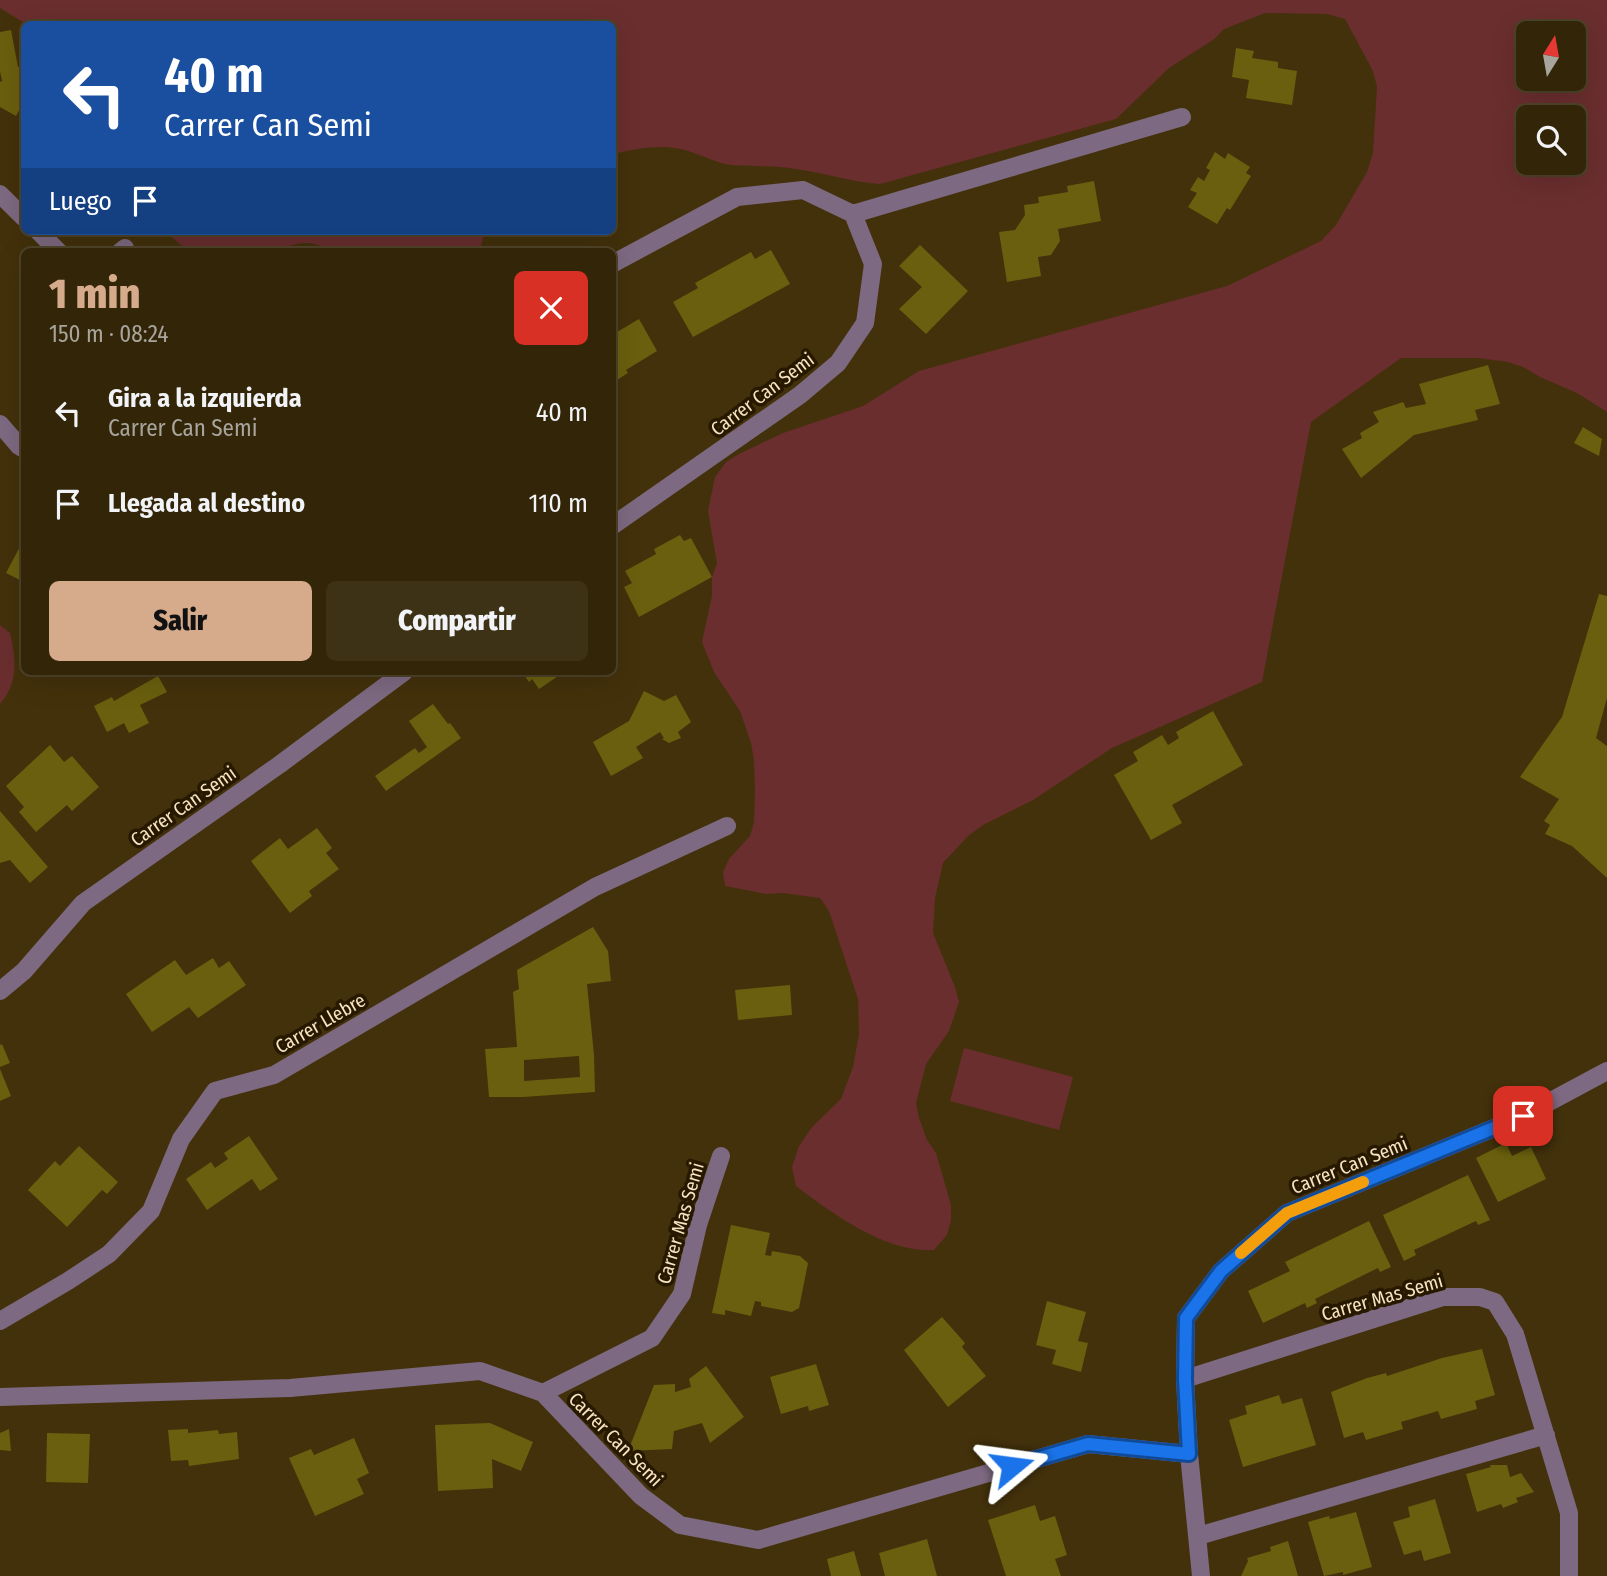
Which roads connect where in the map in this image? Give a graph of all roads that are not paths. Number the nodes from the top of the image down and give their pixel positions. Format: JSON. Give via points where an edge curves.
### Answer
{"nodes":[{"id":1,"x":1182,"y":117,"type":"dead end"},
{"id":2,"x":0,"y":194,"type":"edge"},
{"id":3,"x":853,"y":214,"type":"junction"},
{"id":4,"x":21,"y":215,"type":"edge"},
{"id":5,"x":42,"y":235,"type":"edge"},
{"id":6,"x":55,"y":248,"type":"edge"},
{"id":7,"x":616,"y":262,"type":"edge"},
{"id":8,"x":0,"y":424,"type":"edge"},
{"id":9,"x":21,"y":447,"type":"edge"},
{"id":10,"x":616,"y":523,"type":"edge"},
{"id":11,"x":400,"y":675,"type":"edge"},
{"id":12,"x":727,"y":826,"type":"dead end"},
{"id":13,"x":0,"y":991,"type":"edge"},
{"id":14,"x":1607,"y":1070,"type":"edge"},
{"id":15,"x":721,"y":1156,"type":"dead end"},
{"id":16,"x":0,"y":1321,"type":"edge"},
{"id":17,"x":1185,"y":1379,"type":"junction"},
{"id":18,"x":543,"y":1393,"type":"junction"},
{"id":19,"x":0,"y":1397,"type":"edge"},
{"id":20,"x":1546,"y":1435,"type":"junction"},
{"id":21,"x":1189,"y":1454,"type":"junction"},
{"id":22,"x":1198,"y":1536,"type":"junction"},
{"id":23,"x":1201,"y":1576,"type":"edge"},
{"id":24,"x":1569,"y":1576,"type":"edge"}],
"edges":[{"from":1,"to":3,"type":"street"},
{"from":2,"to":4,"type":"street"},
{"from":3,"to":7,"type":"street","via":[[803,190],[737,197]]},
{"from":3,"to":10,"type":"street","name":"Carrer Can Semi","via":[[873,264],[865,323],[838,363],[800,396]]},
{"from":5,"to":6,"type":"street"},
{"from":8,"to":9,"type":"street"},
{"from":11,"to":13,"type":"street","name":"Carrer Can Semi","via":[[83,903],[24,971]]},
{"from":12,"to":16,"type":"street","name":"Carrer Llebre","via":[[595,887],[274,1075],[215,1091],[181,1139],[151,1211],[109,1254]]},
{"from":14,"to":17,"type":"street","name":"Carrer Can Semi","via":[[1523,1116],[1287,1213],[1221,1271],[1186,1318]]},
{"from":15,"to":18,"type":"street","name":"Carrer Mas Semi","via":[[682,1294],[652,1338]]},
{"from":17,"to":20,"type":"street","name":"Carrer Mas Semi","via":[[1443,1297],[1480,1297],[1494,1302],[1515,1334]]},
{"from":17,"to":21,"type":"street","name":"Carrer Can Semi"},
{"from":18,"to":19,"type":"street","name":"Carrer Can Semi","via":[[480,1371],[290,1388]]},
{"from":18,"to":21,"type":"street","name":"Carrer Can Semi","via":[[641,1496],[680,1525],[758,1540],[1088,1444]]},
{"from":20,"to":22,"type":"street"},
{"from":20,"to":24,"type":"street","name":"Carrer Mas Semi","via":[[1569,1513]]},
{"from":21,"to":22,"type":"street","name":"Carrer Can Semi"},
{"from":22,"to":23,"type":"street","name":"Carrer Can Semi"}]}
